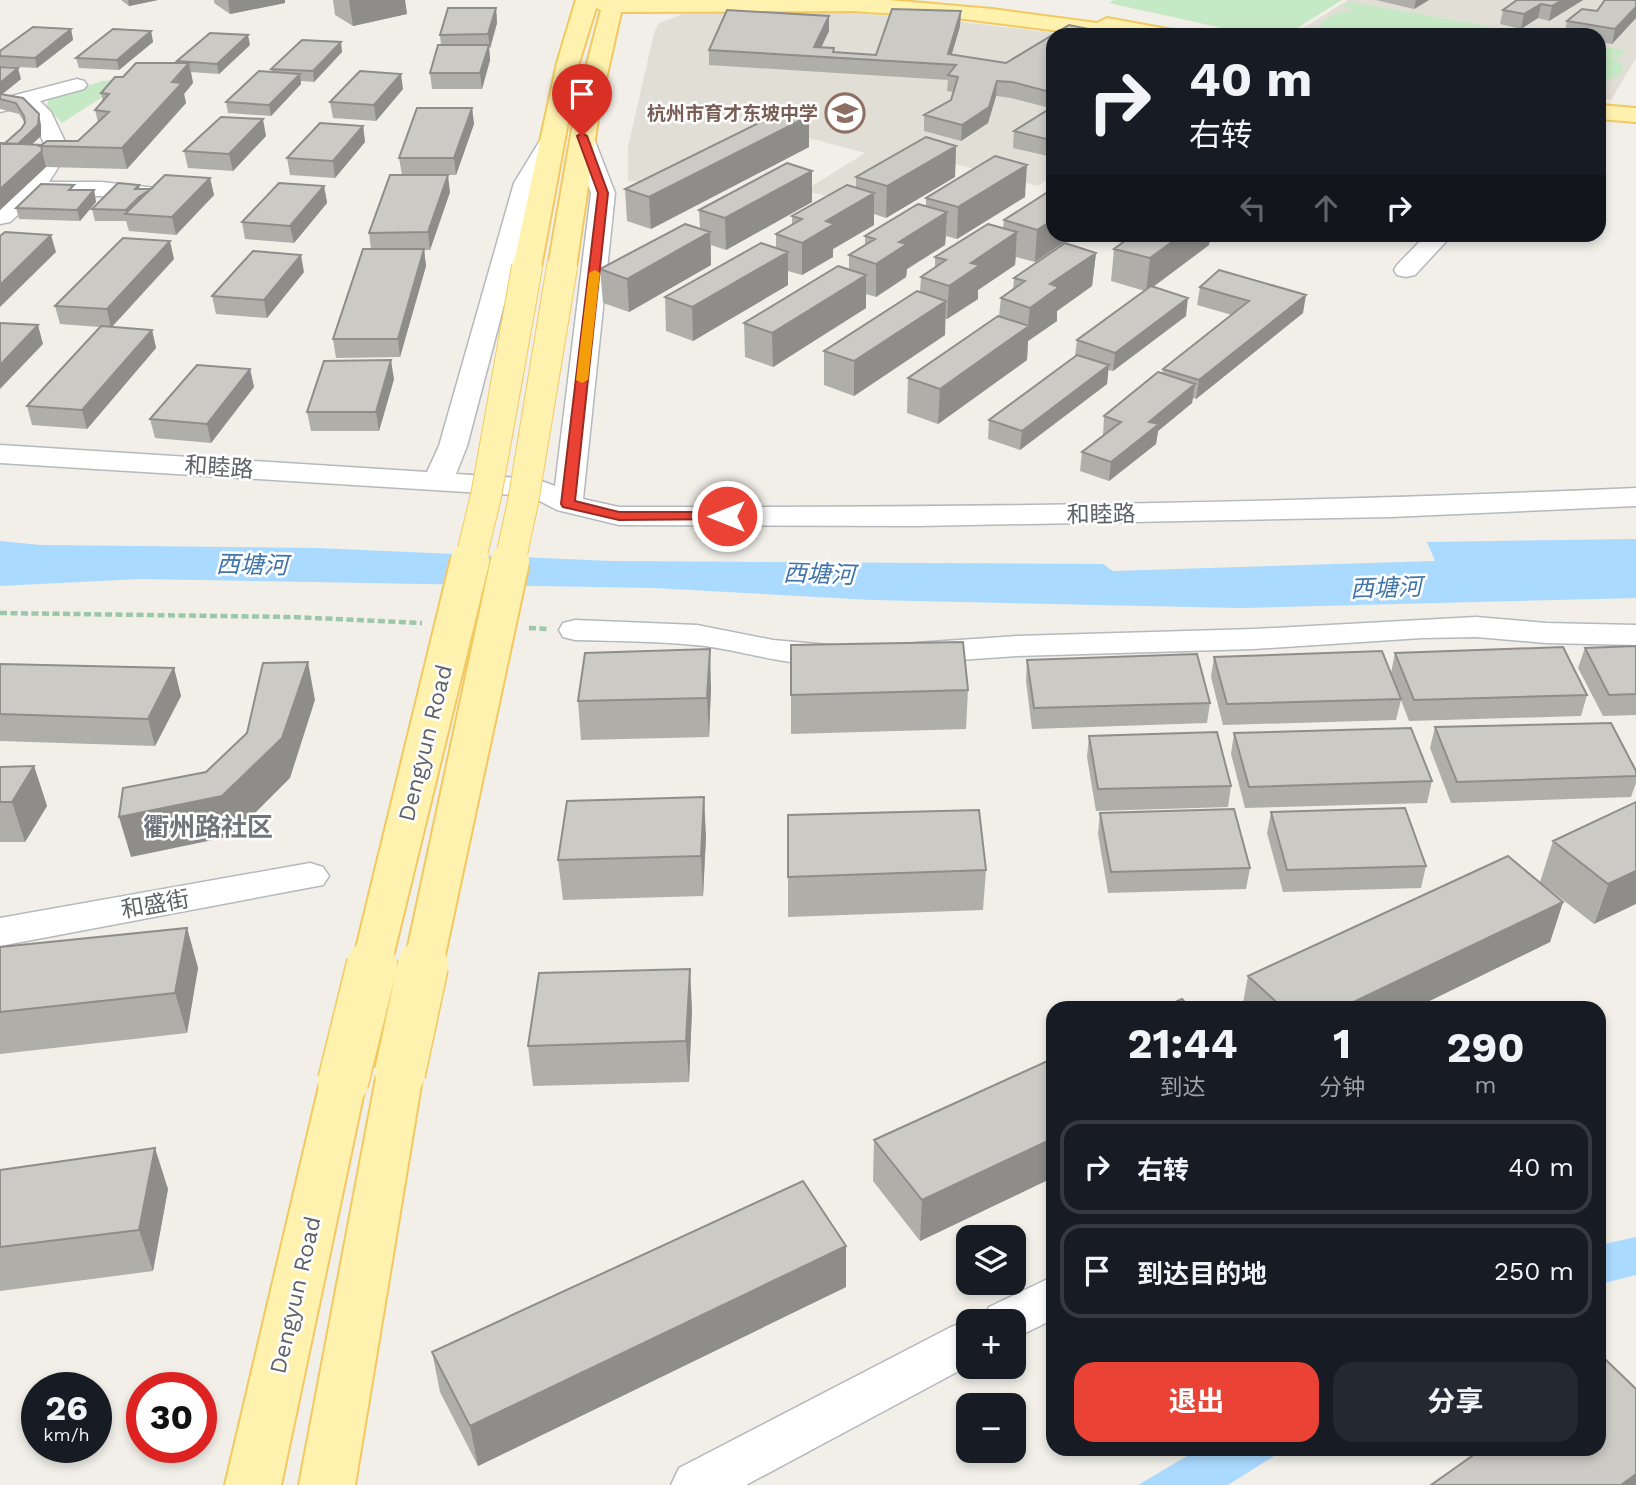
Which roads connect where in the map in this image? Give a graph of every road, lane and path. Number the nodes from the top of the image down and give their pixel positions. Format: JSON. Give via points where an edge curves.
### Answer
{"nodes":[{"id":1,"x":916,"y":0,"type":"edge"},
{"id":2,"x":597,"y":1,"type":"edge"},
{"id":3,"x":1081,"y":28,"type":"edge"},
{"id":4,"x":1130,"y":28,"type":"edge"},
{"id":5,"x":77,"y":85,"type":"dead end"},
{"id":6,"x":26,"y":100,"type":"junction"},
{"id":7,"x":0,"y":106,"type":"edge"},
{"id":8,"x":1606,"y":112,"type":"edge"},
{"id":9,"x":1636,"y":115,"type":"edge"},
{"id":10,"x":1606,"y":123,"type":"edge"},
{"id":11,"x":1636,"y":126,"type":"edge"},
{"id":12,"x":555,"y":135,"type":"junction"},
{"id":13,"x":582,"y":136,"type":"junction"},
{"id":14,"x":33,"y":189,"type":"junction"},
{"id":15,"x":160,"y":195,"type":"edge"},
{"id":16,"x":2,"y":217,"type":"dead end"},
{"id":17,"x":1433,"y":242,"type":"edge"},
{"id":18,"x":544,"y":267,"type":"junction"},
{"id":19,"x":1406,"y":270,"type":"dead end"},
{"id":20,"x":0,"y":454,"type":"edge"},
{"id":21,"x":438,"y":481,"type":"junction"},
{"id":22,"x":1636,"y":497,"type":"edge"},
{"id":23,"x":568,"y":504,"type":"junction"},
{"id":24,"x":0,"y":613,"type":"edge"},
{"id":25,"x":432,"y":624,"type":"dead end"},
{"id":26,"x":523,"y":628,"type":"dead end"},
{"id":27,"x":575,"y":630,"type":"joint"},
{"id":28,"x":1636,"y":635,"type":"edge"},
{"id":29,"x":310,"y":876,"type":"dead end"},
{"id":30,"x":0,"y":932,"type":"edge"},
{"id":31,"x":1046,"y":1300,"type":"edge"},
{"id":32,"x":1026,"y":1311,"type":"edge"},
{"id":33,"x":956,"y":1348,"type":"edge"},
{"id":34,"x":253,"y":1485,"type":"edge"},
{"id":35,"x":327,"y":1485,"type":"edge"},
{"id":36,"x":697,"y":1485,"type":"edge"}],
"edges":[{"from":1,"to":4,"type":"main road","via":[[1062,15]]},
{"from":2,"to":3,"type":"main road","via":[[911,8]]},
{"from":2,"to":12,"type":"main road","name":"Dengyun Road","via":[[568,63]]},
{"from":2,"to":13,"type":"main road","name":"Dengyun Road","via":[[597,57]]},
{"from":5,"to":6,"type":"street"},
{"from":6,"to":7,"type":"street"},
{"from":6,"to":14,"type":"street","via":[[59,131],[58,150]]},
{"from":8,"to":9,"type":"main road"},
{"from":10,"to":11,"type":"main road"},
{"from":12,"to":18,"type":"main road","name":"Dengyun Road"},
{"from":12,"to":21,"type":"street","via":[[525,183],[453,446]]},
{"from":13,"to":18,"type":"main road","name":"Dengyun Road"},
{"from":13,"to":23,"type":"street","via":[[603,193]]},
{"from":14,"to":15,"type":"street"},
{"from":14,"to":16,"type":"street"},
{"from":17,"to":19,"type":"street"},
{"from":18,"to":34,"type":"main road","name":"Dengyun Road","bridge":true,"via":[[343,1082]]},
{"from":18,"to":35,"type":"main road","name":"Dengyun Road","bridge":true,"via":[[523,502],[400,1073]]},
{"from":20,"to":21,"type":"street","name":"和睦路"},
{"from":21,"to":23,"type":"street","name":"和睦路","via":[[536,488]]},
{"from":22,"to":23,"type":"street","name":"和睦路","via":[[1390,509],[918,517],[619,516]]},
{"from":24,"to":25,"type":"path"},
{"from":26,"to":27,"type":"path"},
{"from":27,"to":28,"type":"street","via":[[697,635],[773,650],[878,653],[1422,628]]},
{"from":29,"to":30,"type":"street","name":"和盛街"},
{"from":31,"to":32,"type":"street"},
{"from":33,"to":36,"type":"street"}]}
